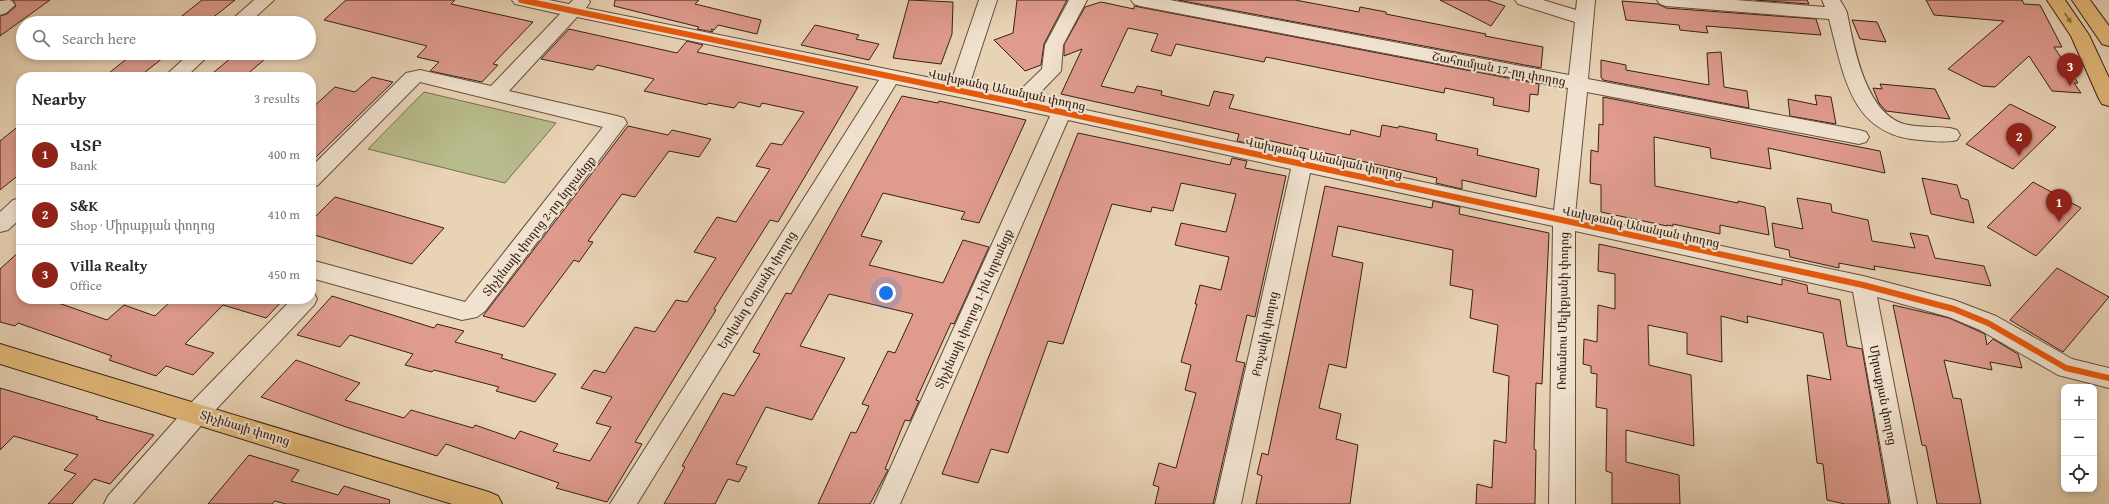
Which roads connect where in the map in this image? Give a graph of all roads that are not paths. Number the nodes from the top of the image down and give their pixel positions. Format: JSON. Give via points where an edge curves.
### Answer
{"nodes":[{"id":1,"x":265,"y":0,"type":"edge"},
{"id":2,"x":521,"y":0,"type":"edge"},
{"id":3,"x":988,"y":0,"type":"edge"},
{"id":4,"x":1078,"y":0,"type":"edge"},
{"id":5,"x":1140,"y":0,"type":"edge"},
{"id":6,"x":1524,"y":0,"type":"edge"},
{"id":7,"x":1666,"y":0,"type":"edge"},
{"id":8,"x":2056,"y":0,"type":"edge"},
{"id":9,"x":2081,"y":0,"type":"edge"},
{"id":10,"x":578,"y":5,"type":"edge"},
{"id":11,"x":1835,"y":7,"type":"edge"},
{"id":12,"x":1585,"y":10,"type":"edge"},
{"id":13,"x":246,"y":16,"type":"edge"},
{"id":14,"x":2109,"y":40,"type":"edge"},
{"id":15,"x":194,"y":60,"type":"edge"},
{"id":16,"x":2101,"y":62,"type":"edge"},
{"id":17,"x":180,"y":72,"type":"edge"},
{"id":18,"x":891,"y":76,"type":"junction"},
{"id":19,"x":1577,"y":83,"type":"junction"},
{"id":20,"x":958,"y":90,"type":"junction"},
{"id":21,"x":496,"y":93,"type":"junction"},
{"id":22,"x":2109,"y":99,"type":"edge"},
{"id":23,"x":1019,"y":102,"type":"junction"},
{"id":24,"x":1061,"y":113,"type":"junction"},
{"id":25,"x":1950,"y":135,"type":"dead end"},
{"id":26,"x":1859,"y":137,"type":"dead end"},
{"id":27,"x":1302,"y":164,"type":"junction"},
{"id":28,"x":316,"y":175,"type":"edge"},
{"id":29,"x":16,"y":210,"type":"edge"},
{"id":30,"x":1564,"y":222,"type":"junction"},
{"id":31,"x":0,"y":224,"type":"edge"},
{"id":32,"x":320,"y":271,"type":"edge"},
{"id":33,"x":316,"y":281,"type":"edge"},
{"id":34,"x":1863,"y":285,"type":"junction"},
{"id":35,"x":301,"y":304,"type":"edge"},
{"id":36,"x":0,"y":354,"type":"edge"},
{"id":37,"x":2109,"y":378,"type":"edge"},
{"id":38,"x":197,"y":413,"type":"junction"},
{"id":39,"x":117,"y":504,"type":"edge"},
{"id":40,"x":489,"y":504,"type":"edge"},
{"id":41,"x":623,"y":504,"type":"edge"},
{"id":42,"x":888,"y":504,"type":"edge"},
{"id":43,"x":1228,"y":504,"type":"edge"},
{"id":44,"x":1562,"y":504,"type":"edge"},
{"id":45,"x":1904,"y":504,"type":"edge"}],
"edges":[{"from":1,"to":13,"type":"street"},
{"from":2,"to":10,"type":"street","name":"Վախթանգ Անանյան փողոց"},
{"from":3,"to":20,"type":"street"},
{"from":4,"to":23,"type":"street","via":[[1054,45],[1051,71]]},
{"from":5,"to":19,"type":"street","name":"Շահումյան 17-րդ փողոց"},
{"from":6,"to":12,"type":"street"},
{"from":7,"to":11,"type":"street"},
{"from":8,"to":16,"type":"main road","one_way":true},
{"from":9,"to":14,"type":"main road"},
{"from":10,"to":18,"type":"street","name":"Վախթանգ Անանյան փողոց"},
{"from":10,"to":21,"type":"street"},
{"from":11,"to":25,"type":"street","via":[[1858,88],[1882,123],[1899,130]]},
{"from":12,"to":19,"type":"street","name":"Ռոմանոս Մելիքյանի փողոց"},
{"from":15,"to":17,"type":"street"},
{"from":16,"to":22,"type":"main road"},
{"from":18,"to":20,"type":"street","name":"Վախթանգ Անանյան փողոց"},
{"from":18,"to":41,"type":"street","name":"Երվանդ Օտյանի փողոց"},
{"from":19,"to":26,"type":"street","name":"Շահումյան 17-րդ փողոց"},
{"from":19,"to":30,"type":"street","name":"Ռոմանոս Մելիքյանի փողոց"},
{"from":20,"to":23,"type":"street","name":"Վախթանգ Անանյան փողոց"},
{"from":21,"to":28,"type":"street","name":"Տիչինայի փողոց 2-րդ նրբանցք","via":[[425,76],[413,78]]},
{"from":21,"to":32,"type":"street","name":"Տիչինայի փողոց 2-րդ նրբանցք","via":[[617,122],[477,305],[470,311],[462,311]]},
{"from":23,"to":24,"type":"street","name":"Վախթանգ Անանյան փողոց"},
{"from":24,"to":27,"type":"street","name":"Վախթանգ Անանյան փողոց"},
{"from":24,"to":42,"type":"street","name":"Տիչինայի փողոց 1-ին նրբանցք"},
{"from":27,"to":30,"type":"street","name":"Վախթանգ Անանյան փողոց"},
{"from":27,"to":43,"type":"street","name":"Քուչակի փողոց"},
{"from":29,"to":31,"type":"street"},
{"from":30,"to":34,"type":"street","name":"Վախթանգ Անանյան փողոց"},
{"from":30,"to":44,"type":"street","name":"Ռոմանոս Մելիքյանի փողոց"},
{"from":32,"to":33,"type":"street","name":"Տիչինայի փողոց 2-րդ նրբանցք"},
{"from":34,"to":37,"type":"street","name":"Վախթանգ Անանյան փողոց","via":[[1954,309],[1988,323],[2066,368]]},
{"from":34,"to":45,"type":"street","name":"Միրաքյան փողոց"},
{"from":35,"to":38,"type":"street"},
{"from":36,"to":38,"type":"main road","name":"Տիչինայի փողոց"},
{"from":38,"to":39,"type":"street"},
{"from":38,"to":40,"type":"main road","name":"Տիչինայի փողոց"}]}
